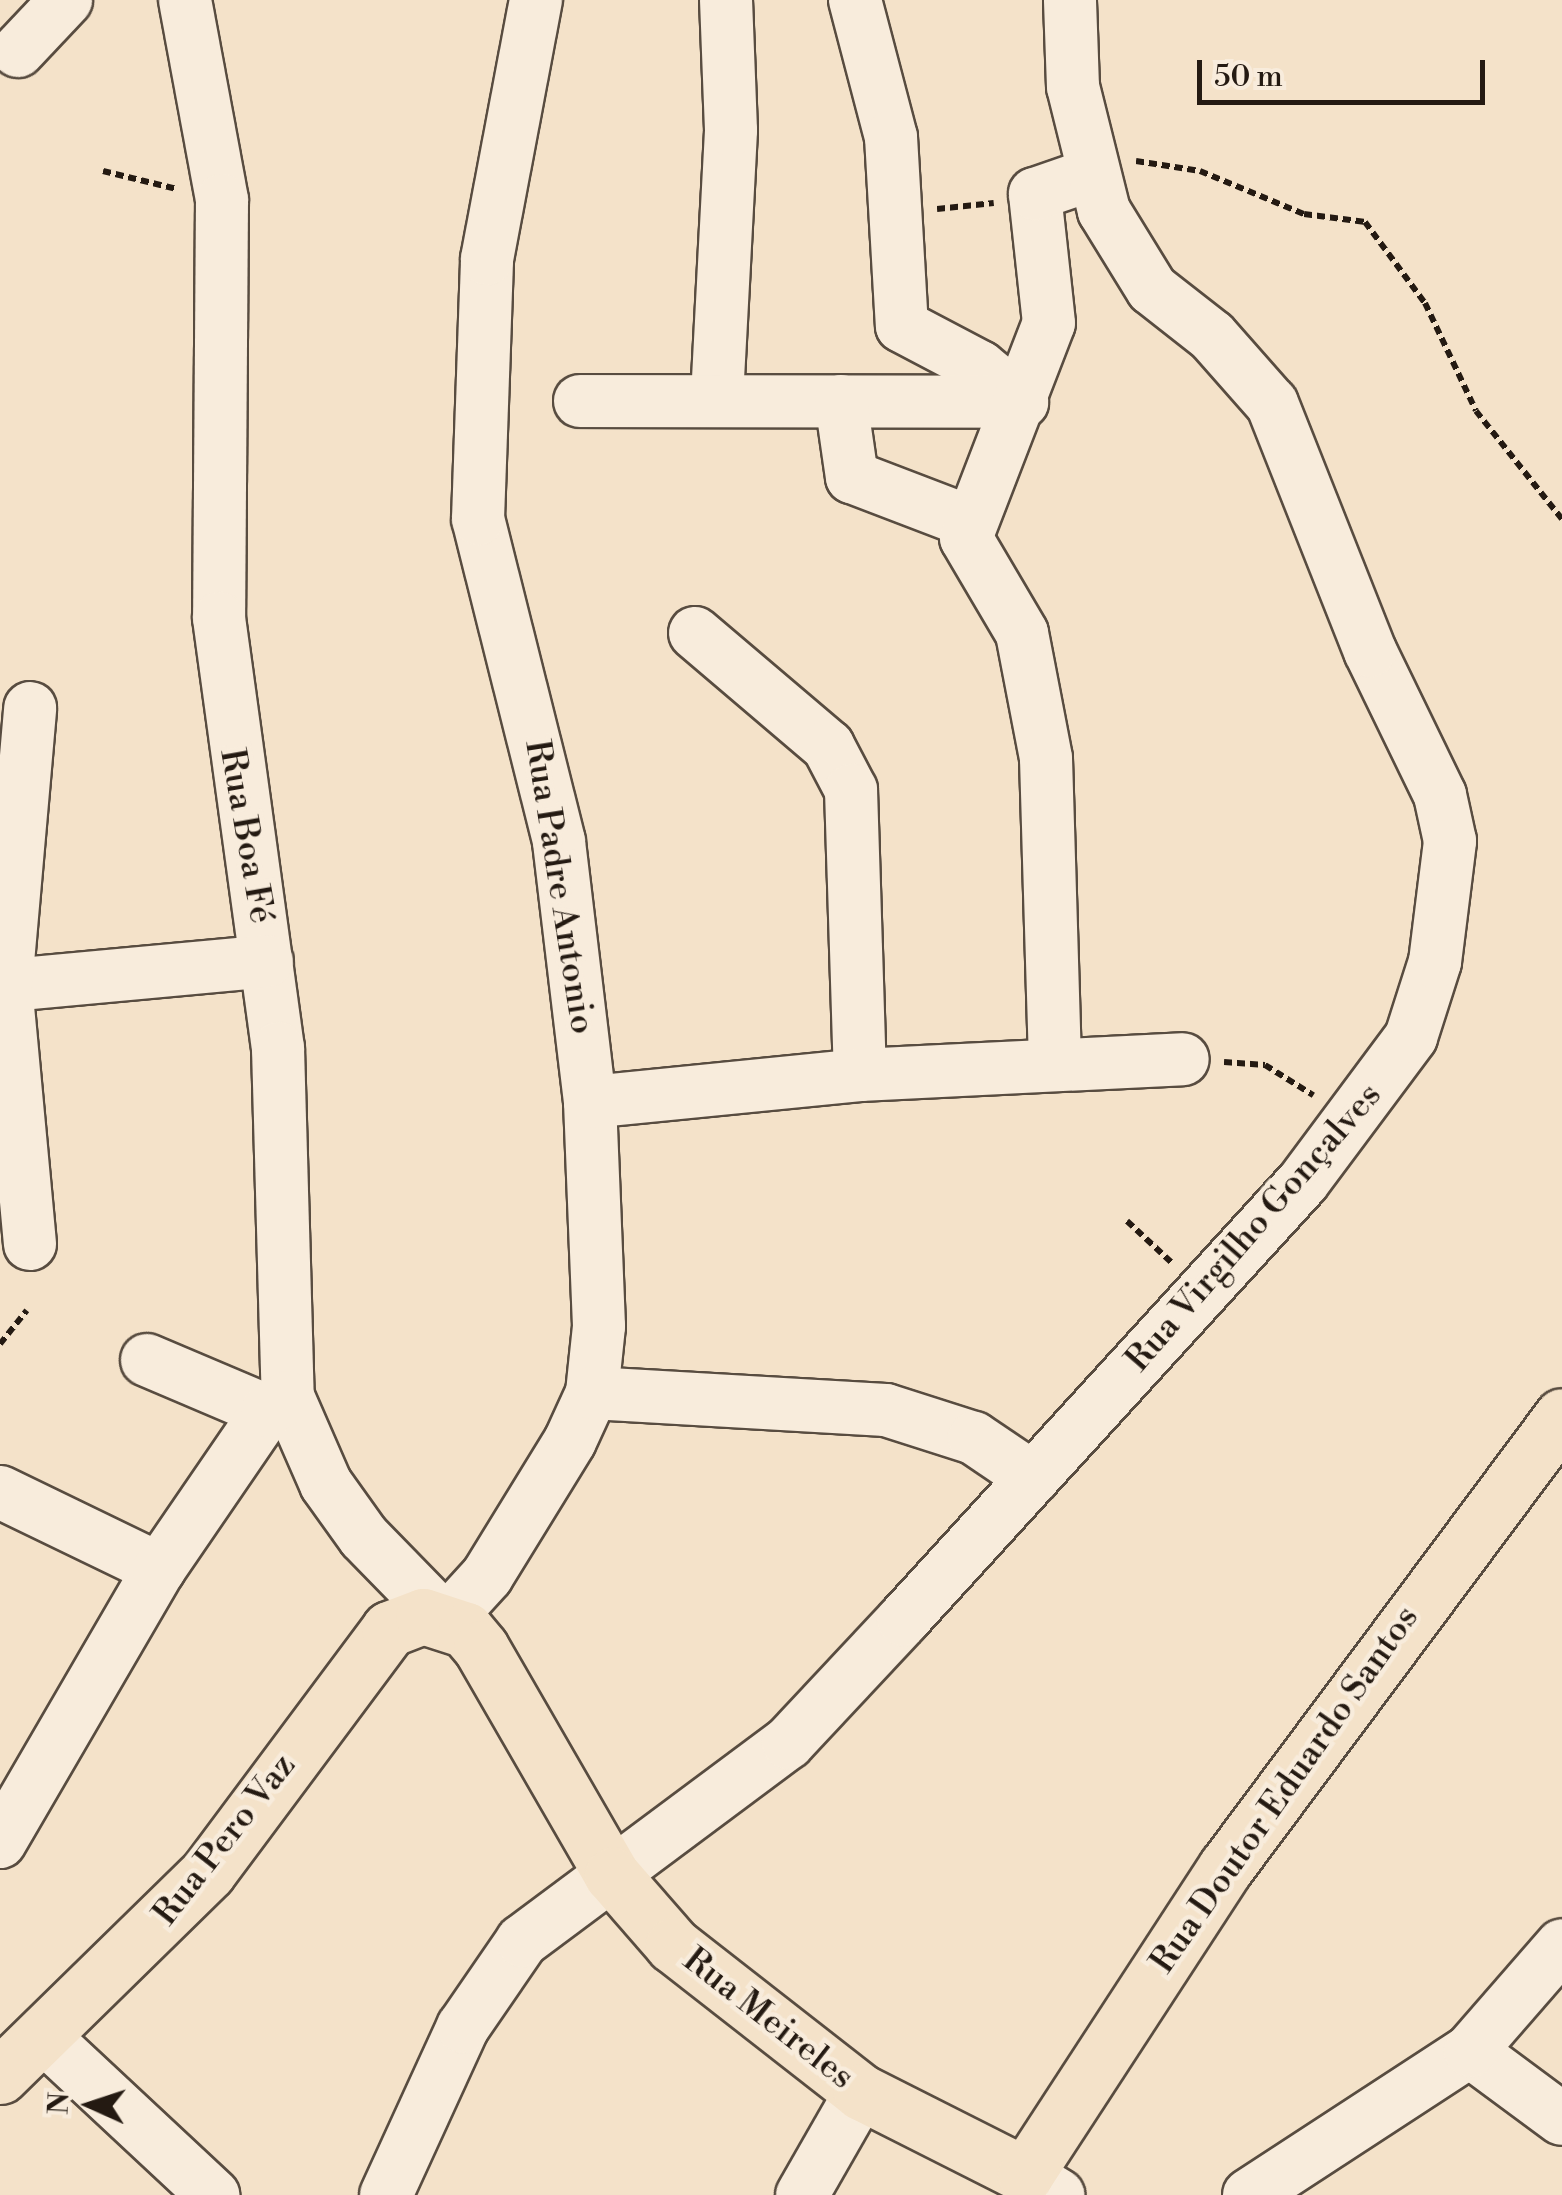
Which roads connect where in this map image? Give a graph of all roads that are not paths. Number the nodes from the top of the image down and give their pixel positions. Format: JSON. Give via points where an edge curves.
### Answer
{"nodes":[{"id":1,"x":66,"y":0,"type":"edge"},
{"id":2,"x":185,"y":0,"type":"edge"},
{"id":3,"x":536,"y":0,"type":"edge"},
{"id":4,"x":726,"y":0,"type":"edge"},
{"id":5,"x":854,"y":0,"type":"edge"},
{"id":6,"x":1070,"y":0,"type":"edge"},
{"id":7,"x":18,"y":51,"type":"dead end"},
{"id":8,"x":1094,"y":174,"type":"junction"},
{"id":9,"x":717,"y":398,"type":"junction"},
{"id":10,"x":841,"y":400,"type":"junction"},
{"id":11,"x":580,"y":401,"type":"dead end"},
{"id":12,"x":1022,"y":402,"type":"junction"},
{"id":13,"x":970,"y":522,"type":"junction"},
{"id":14,"x":695,"y":633,"type":"dead end"},
{"id":15,"x":30,"y":708,"type":"dead end"},
{"id":16,"x":267,"y":961,"type":"junction"},
{"id":17,"x":3,"y":986,"type":"edge"},
{"id":18,"x":1183,"y":1059,"type":"road end"},
{"id":19,"x":1055,"y":1062,"type":"junction"},
{"id":20,"x":860,"y":1075,"type":"junction"},
{"id":21,"x":590,"y":1102,"type":"junction"},
{"id":22,"x":30,"y":1244,"type":"dead end"},
{"id":23,"x":147,"y":1360,"type":"dead end"},
{"id":24,"x":592,"y":1394,"type":"junction"},
{"id":25,"x":277,"y":1404,"type":"junction"},
{"id":26,"x":1562,"y":1416,"type":"edge"},
{"id":27,"x":1034,"y":1478,"type":"junction"},
{"id":28,"x":0,"y":1492,"type":"edge"},
{"id":29,"x":159,"y":1569,"type":"junction"},
{"id":30,"x":446,"y":1621,"type":"junction"},
{"id":31,"x":0,"y":1842,"type":"edge"},
{"id":32,"x":612,"y":1875,"type":"junction"},
{"id":33,"x":1562,"y":1945,"type":"edge"},
{"id":34,"x":46,"y":2039,"type":"junction"},
{"id":35,"x":1470,"y":2052,"type":"junction"},
{"id":36,"x":0,"y":2076,"type":"edge"},
{"id":37,"x":862,"y":2092,"type":"junction"},
{"id":38,"x":1562,"y":2119,"type":"edge"},
{"id":39,"x":1042,"y":2185,"type":"edge"},
{"id":40,"x":213,"y":2195,"type":"edge"},
{"id":41,"x":386,"y":2195,"type":"edge"},
{"id":42,"x":802,"y":2195,"type":"edge"},
{"id":43,"x":1249,"y":2195,"type":"edge"}],
"edges":[{"from":1,"to":7,"type":"street"},
{"from":2,"to":16,"type":"street","name":"Rua Boa Fé","via":[[222,200],[219,618]]},
{"from":3,"to":21,"type":"street","name":"Rua Padre Antonio","via":[[487,259],[478,519],[546,771]]},
{"from":4,"to":9,"type":"street","via":[[731,130]]},
{"from":5,"to":12,"type":"street","via":[[878,71],[898,210],[902,326]]},
{"from":6,"to":8,"type":"street","name":"Rua Virgilho Gonçalves","via":[[1072,87]]},
{"from":8,"to":12,"type":"street","via":[[1034,194],[1052,291]]},
{"from":8,"to":27,"type":"street","name":"Rua Virgilho Gonçalves","via":[[1126,254],[1152,289],[1236,359],[1272,404],[1370,651],[1440,795],[1450,841],[1435,962],[1411,1037],[1349,1124]]},
{"from":9,"to":10,"type":"street"},
{"from":9,"to":11,"type":"street"},
{"from":10,"to":12,"type":"street"},
{"from":10,"to":13,"type":"street","via":[[852,477]]},
{"from":12,"to":13,"type":"street"},
{"from":13,"to":19,"type":"street","via":[[967,544],[1022,633],[1046,758]]},
{"from":14,"to":20,"type":"street","via":[[828,746],[852,790]]},
{"from":15,"to":17,"type":"street"},
{"from":16,"to":17,"type":"street"},
{"from":16,"to":25,"type":"street","name":"Rua Boa Fé","via":[[285,1160]]},
{"from":17,"to":22,"type":"street"},
{"from":18,"to":19,"type":"street"},
{"from":19,"to":20,"type":"street"},
{"from":20,"to":21,"type":"street"},
{"from":21,"to":24,"type":"street","name":"Rua Padre Antonio","via":[[600,1247]]},
{"from":23,"to":25,"type":"street"},
{"from":24,"to":27,"type":"street","via":[[886,1410],[974,1438]]},
{"from":24,"to":30,"type":"street","name":"Rua Padre Antonio","via":[[536,1505]]},
{"from":25,"to":29,"type":"street"},
{"from":25,"to":30,"type":"street","name":"Rua Boa Fé","via":[[364,1537]]},
{"from":26,"to":39,"type":"main road","name":"Rua Doutor Eduardo Santos","via":[[1226,1867]]},
{"from":27,"to":32,"type":"street","name":"Rua Virgilho Gonçalves","via":[[788,1743]]},
{"from":28,"to":29,"type":"street"},
{"from":29,"to":31,"type":"street"},
{"from":30,"to":32,"type":"main road","name":"Rua Meireles","via":[[481,1648]]},
{"from":30,"to":34,"type":"main road","name":"Rua Pero Vaz","via":[[405,1618],[389,1629],[208,1872]]},
{"from":32,"to":37,"type":"main road","name":"Rua Meireles","via":[[739,2004]]},
{"from":32,"to":41,"type":"street","name":"Rua Virgilho Gonçalves","via":[[522,1941],[486,1987]]},
{"from":33,"to":35,"type":"street"},
{"from":34,"to":36,"type":"main road","name":"Rua Pero Vaz"},
{"from":34,"to":40,"type":"street"},
{"from":35,"to":38,"type":"street"},
{"from":35,"to":43,"type":"street"},
{"from":37,"to":39,"type":"main road","name":"Rua Meireles"},
{"from":37,"to":42,"type":"street"}]}
